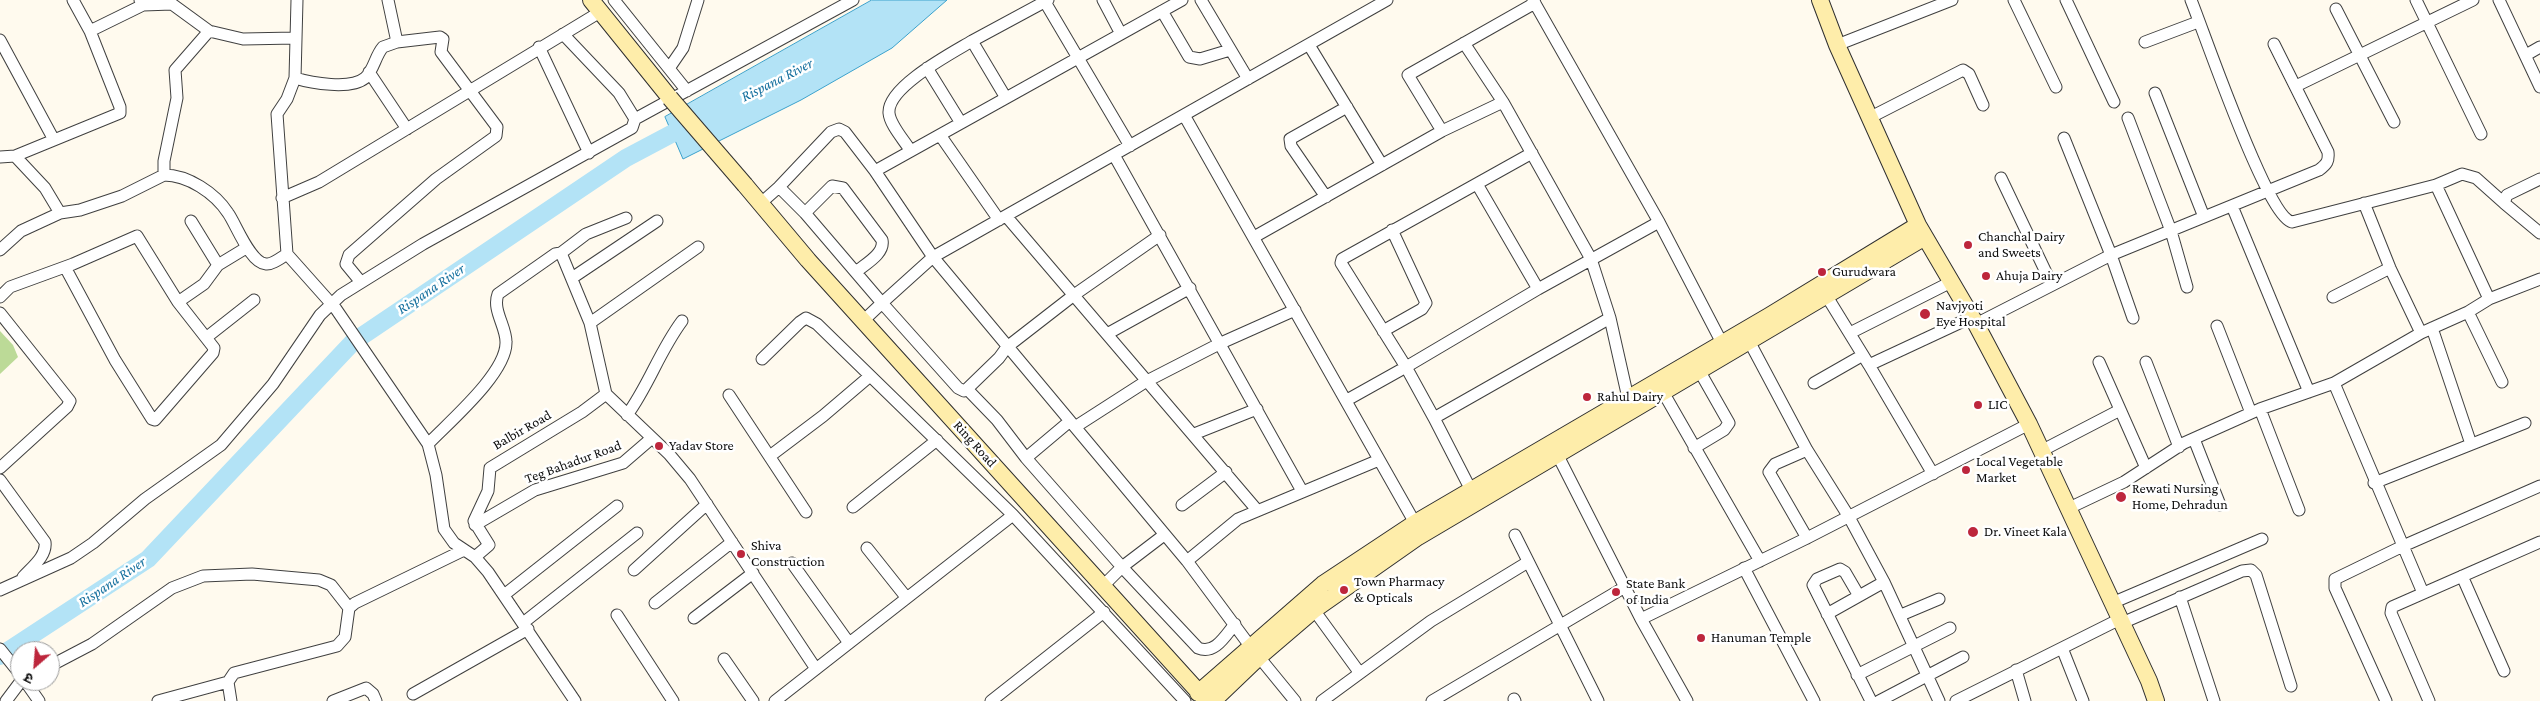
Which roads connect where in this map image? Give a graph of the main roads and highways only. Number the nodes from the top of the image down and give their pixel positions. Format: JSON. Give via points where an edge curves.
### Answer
{"nodes":[{"id":1,"x":1820,"y":0,"type":"edge"},
{"id":2,"x":596,"y":6,"type":"edge"},
{"id":3,"x":1921,"y":231,"type":"junction"},
{"id":4,"x":1697,"y":365,"type":"junction"},
{"id":5,"x":1554,"y":449,"type":"junction"},
{"id":6,"x":1255,"y":652,"type":"junction"},
{"id":7,"x":1197,"y":698,"type":"edge"},
{"id":8,"x":1213,"y":701,"type":"edge"},
{"id":9,"x":2156,"y":701,"type":"edge"}],
"edges":[{"from":1,"to":3,"type":"main road"},
{"from":2,"to":7,"type":"main road","name":"Ring Road","bridge":true,"via":[[808,260],[1103,586]]},
{"from":3,"to":4,"type":"main road","via":[[1826,296],[1749,341]]},
{"from":3,"to":4,"type":"main road","via":[[1722,343]]},
{"from":3,"to":9,"type":"main road","via":[[1974,320],[2029,424]]},
{"from":4,"to":5,"type":"main road","via":[[1628,398]]},
{"from":4,"to":5,"type":"main road","via":[[1663,392]]},
{"from":5,"to":6,"type":"main road","via":[[1418,537]]},
{"from":5,"to":6,"type":"main road","via":[[1415,523],[1323,584]]},
{"from":6,"to":7,"type":"main road"},
{"from":6,"to":8,"type":"main road"}]}
